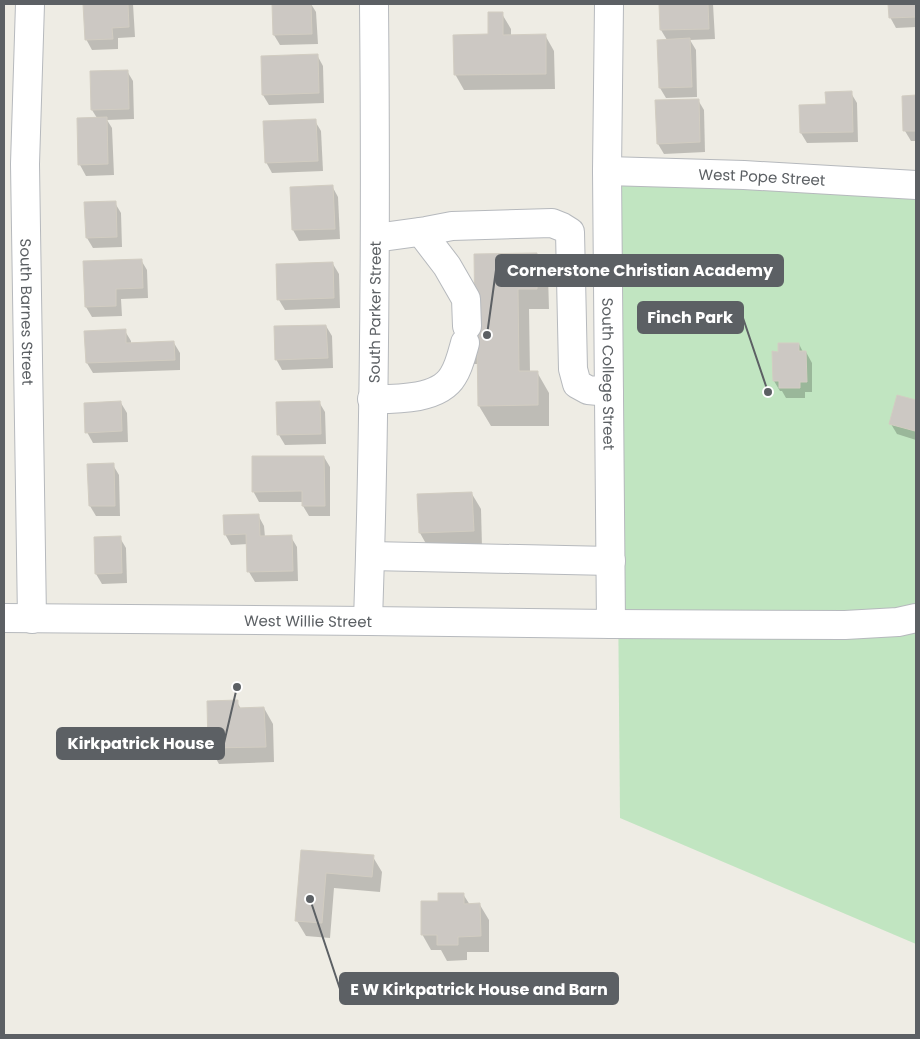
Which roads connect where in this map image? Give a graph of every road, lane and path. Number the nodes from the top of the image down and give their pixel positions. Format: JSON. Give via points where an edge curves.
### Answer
{"nodes":[{"id":1,"x":30,"y":4,"type":"edge"},
{"id":2,"x":374,"y":4,"type":"edge"},
{"id":3,"x":609,"y":4,"type":"edge"},
{"id":4,"x":15,"y":164,"type":"edge"},
{"id":5,"x":608,"y":171,"type":"junction"},
{"id":6,"x":916,"y":185,"type":"edge"},
{"id":7,"x":421,"y":232,"type":"junction"},
{"id":8,"x":374,"y":238,"type":"junction"},
{"id":9,"x":610,"y":392,"type":"junction"},
{"id":10,"x":372,"y":399,"type":"junction"},
{"id":11,"x":370,"y":556,"type":"junction"},
{"id":12,"x":611,"y":561,"type":"junction"},
{"id":13,"x":4,"y":618,"type":"edge"},
{"id":14,"x":916,"y":618,"type":"edge"},
{"id":15,"x":32,"y":619,"type":"junction"},
{"id":16,"x":368,"y":621,"type":"junction"},
{"id":17,"x":611,"y":624,"type":"junction"}],
"edges":[{"from":1,"to":4,"type":"street","name":"South Barnes Street"},
{"from":2,"to":8,"type":"street","name":"South Parker Street"},
{"from":3,"to":5,"type":"street","name":"South College Street"},
{"from":4,"to":15,"type":"street","name":"South Barnes Street"},
{"from":5,"to":6,"type":"street","name":"West Pope Street","via":[[744,174]]},
{"from":5,"to":9,"type":"street","name":"South College Street"},
{"from":7,"to":8,"type":"street"},
{"from":7,"to":9,"type":"street","via":[[452,226],[552,224],[570,232],[572,369],[576,384],[588,390]]},
{"from":7,"to":10,"type":"street","via":[[466,299],[466,335],[452,378],[438,390],[401,399]]},
{"from":8,"to":10,"type":"street","name":"South Parker Street"},
{"from":9,"to":12,"type":"street","name":"South College Street"},
{"from":10,"to":11,"type":"street","name":"South Parker Street"},
{"from":11,"to":12,"type":"street"},
{"from":11,"to":16,"type":"street","name":"South Parker Street"},
{"from":12,"to":17,"type":"street","name":"South College Street"},
{"from":13,"to":15,"type":"street","name":"West Willie Street"},
{"from":14,"to":17,"type":"street","name":"West Willie Street","via":[[891,623],[844,625]]},
{"from":15,"to":16,"type":"street","name":"West Willie Street"},
{"from":16,"to":17,"type":"street","name":"West Willie Street"}]}
